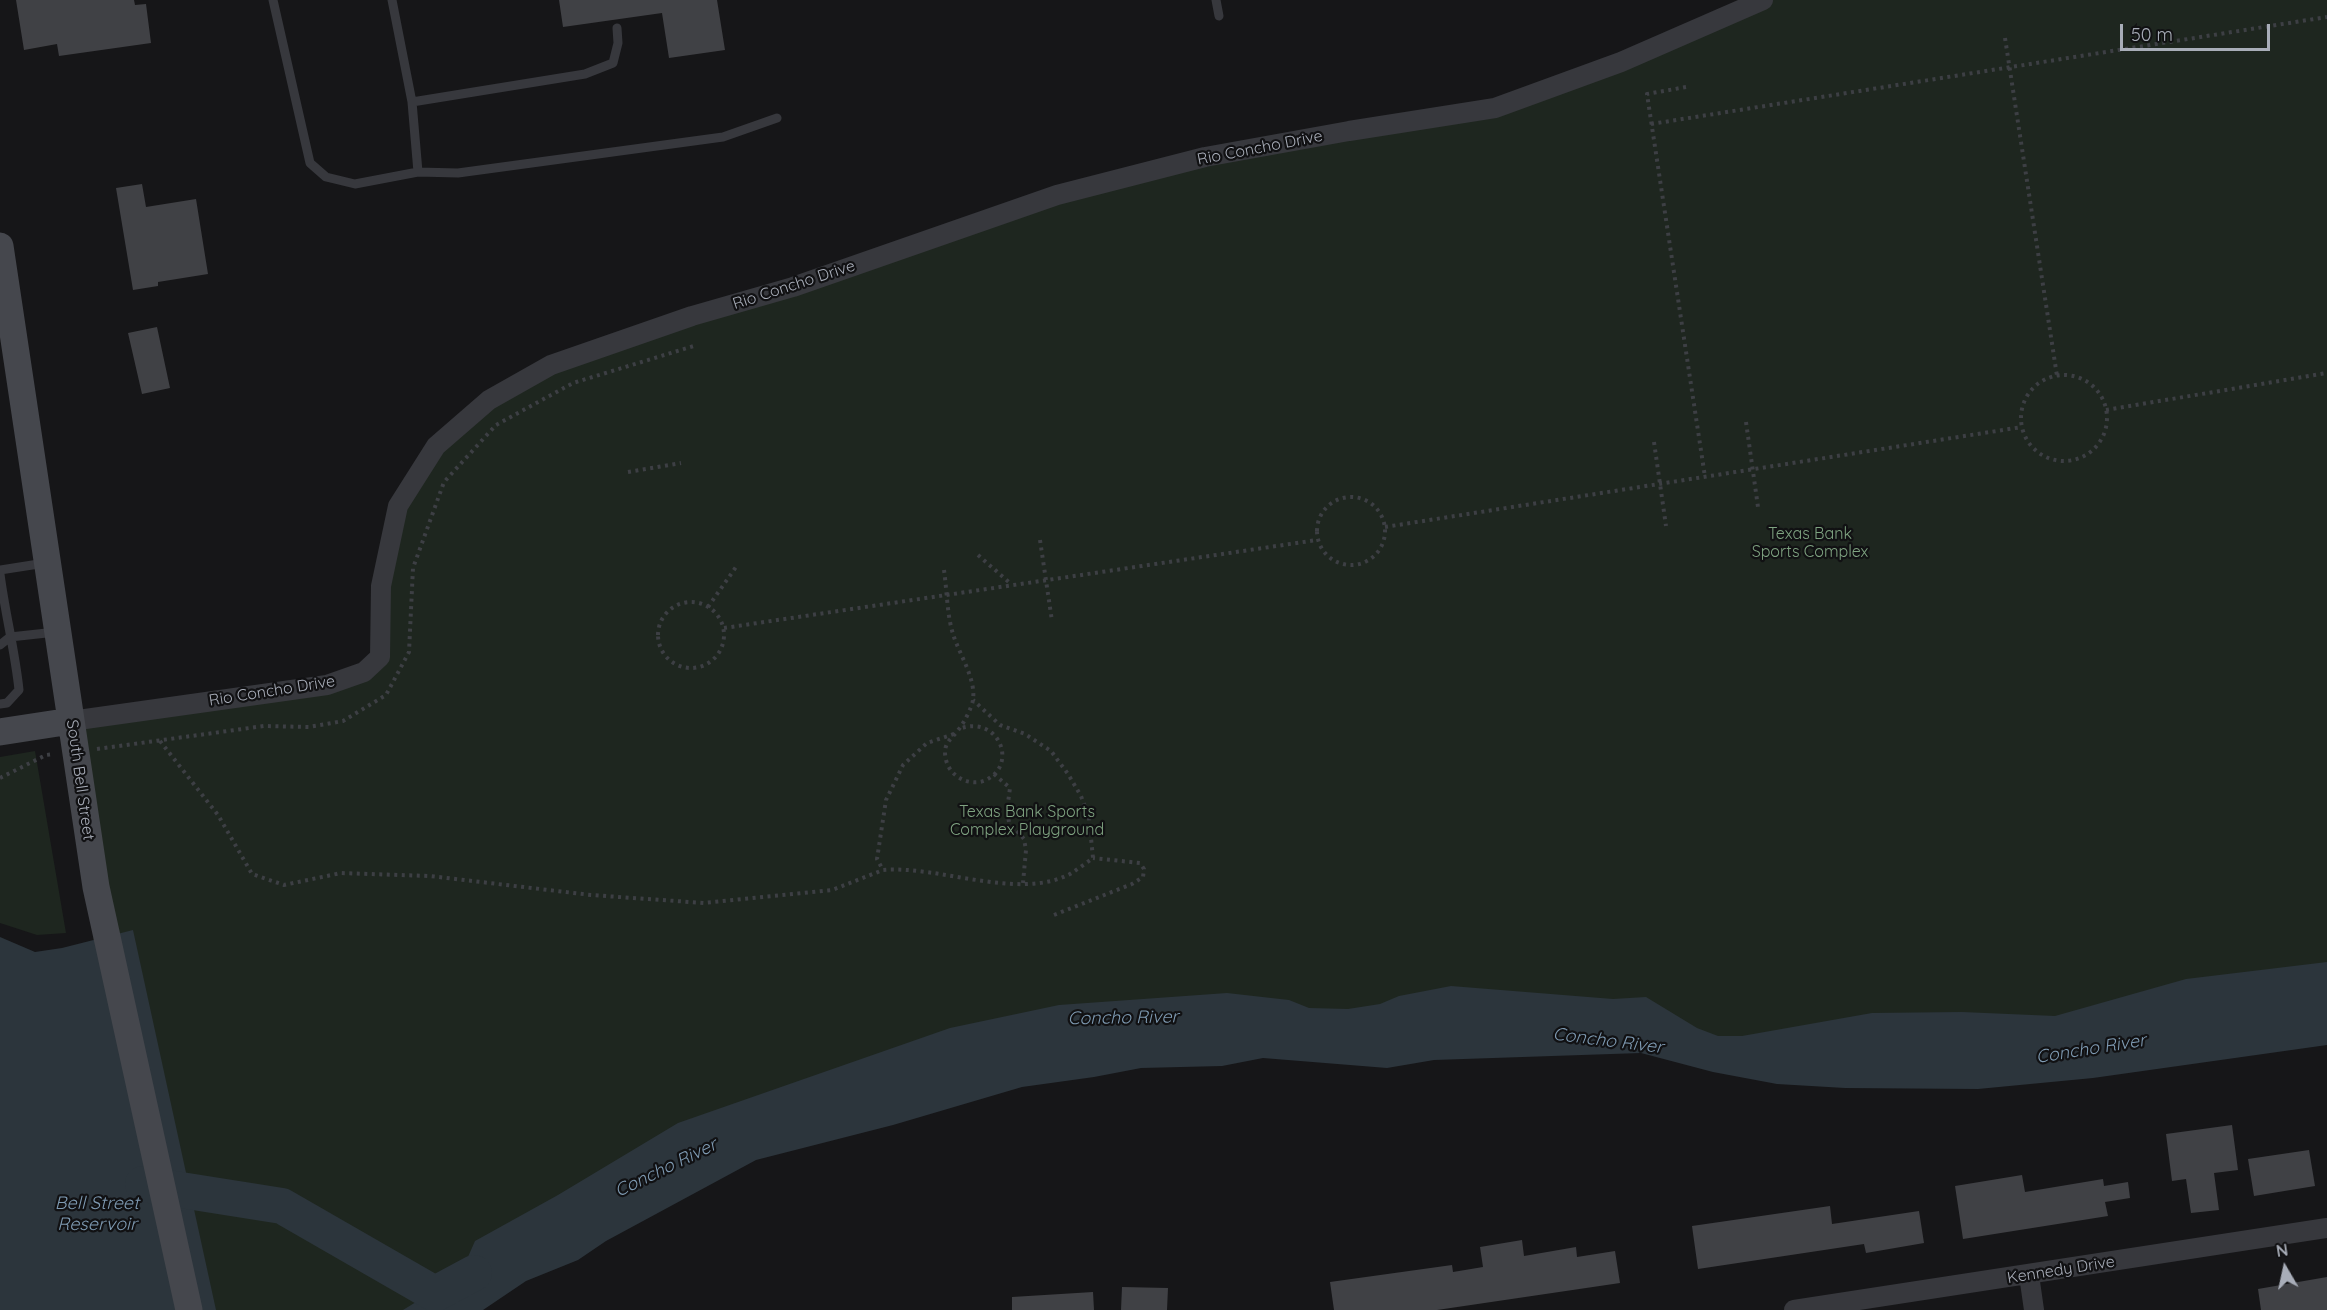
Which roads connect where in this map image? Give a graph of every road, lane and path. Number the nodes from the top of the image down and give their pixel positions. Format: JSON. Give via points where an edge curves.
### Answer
{"nodes":[{"id":1,"x":273,"y":0,"type":"edge"},
{"id":2,"x":392,"y":0,"type":"edge"},
{"id":3,"x":1216,"y":0,"type":"edge"},
{"id":4,"x":1763,"y":0,"type":"edge"},
{"id":5,"x":1219,"y":16,"type":"dead end"},
{"id":6,"x":2327,"y":17,"type":"edge"},
{"id":7,"x":616,"y":28,"type":"dead end"},
{"id":8,"x":2005,"y":38,"type":"dead end"},
{"id":9,"x":2010,"y":67,"type":"junction"},
{"id":10,"x":1686,"y":87,"type":"dead end"},
{"id":11,"x":411,"y":102,"type":"junction"},
{"id":12,"x":777,"y":118,"type":"dead end"},
{"id":13,"x":1651,"y":124,"type":"junction"},
{"id":14,"x":418,"y":172,"type":"junction"},
{"id":15,"x":0,"y":246,"type":"edge"},
{"id":16,"x":2327,"y":374,"type":"edge"},
{"id":17,"x":2057,"y":376,"type":"junction"},
{"id":18,"x":2106,"y":410,"type":"junction"},
{"id":19,"x":1746,"y":423,"type":"dead end"},
{"id":20,"x":2022,"y":427,"type":"junction"},
{"id":21,"x":1654,"y":442,"type":"dead end"},
{"id":22,"x":681,"y":463,"type":"dead end"},
{"id":23,"x":1752,"y":469,"type":"junction"},
{"id":24,"x":628,"y":472,"type":"dead end"},
{"id":25,"x":1705,"y":477,"type":"junction"},
{"id":26,"x":1659,"y":484,"type":"junction"},
{"id":27,"x":1758,"y":507,"type":"dead end"},
{"id":28,"x":1666,"y":526,"type":"dead end"},
{"id":29,"x":1385,"y":527,"type":"junction"},
{"id":30,"x":1040,"y":540,"type":"dead end"},
{"id":31,"x":1317,"y":540,"type":"junction"},
{"id":32,"x":978,"y":555,"type":"dead end"},
{"id":33,"x":47,"y":562,"type":"junction"},
{"id":34,"x":736,"y":567,"type":"dead end"},
{"id":35,"x":0,"y":570,"type":"edge"},
{"id":36,"x":944,"y":570,"type":"dead end"},
{"id":37,"x":0,"y":574,"type":"edge"},
{"id":38,"x":1045,"y":580,"type":"junction"},
{"id":39,"x":1011,"y":585,"type":"junction"},
{"id":40,"x":948,"y":594,"type":"junction"},
{"id":41,"x":708,"y":607,"type":"junction"},
{"id":42,"x":3,"y":619,"type":"edge"},
{"id":43,"x":1052,"y":621,"type":"dead end"},
{"id":44,"x":724,"y":628,"type":"junction"},
{"id":45,"x":58,"y":632,"type":"junction"},
{"id":46,"x":10,"y":637,"type":"junction"},
{"id":47,"x":0,"y":645,"type":"edge"},
{"id":48,"x":973,"y":700,"type":"junction"},
{"id":49,"x":0,"y":704,"type":"edge"},
{"id":50,"x":71,"y":721,"type":"junction"},
{"id":51,"x":1000,"y":724,"type":"junction"},
{"id":52,"x":959,"y":729,"type":"junction"},
{"id":53,"x":0,"y":732,"type":"edge"},
{"id":54,"x":954,"y":734,"type":"junction"},
{"id":55,"x":996,"y":735,"type":"junction"},
{"id":56,"x":159,"y":740,"type":"dead end"},
{"id":57,"x":994,"y":774,"type":"junction"},
{"id":58,"x":1093,"y":858,"type":"junction"},
{"id":59,"x":883,"y":870,"type":"junction"},
{"id":60,"x":1023,"y":883,"type":"junction"},
{"id":61,"x":1054,"y":915,"type":"dead end"},
{"id":62,"x":2327,"y":1228,"type":"edge"},
{"id":63,"x":2029,"y":1275,"type":"junction"},
{"id":64,"x":189,"y":1310,"type":"edge"},
{"id":65,"x":1794,"y":1310,"type":"edge"},
{"id":66,"x":2034,"y":1310,"type":"edge"}],
"edges":[{"from":1,"to":14,"type":"lane","via":[[310,163],[326,177],[355,184]]},
{"from":2,"to":11,"type":"lane"},
{"from":3,"to":5,"type":"lane"},
{"from":4,"to":50,"type":"street","name":"Rio Concho Drive","via":[[1621,62],[1495,108],[1205,157],[1057,195],[793,287],[692,316],[551,365],[489,400],[436,446],[398,506],[381,586],[380,657],[364,672],[327,685]]},
{"from":6,"to":9,"type":"path"},
{"from":7,"to":11,"type":"lane","via":[[618,43],[613,63],[585,74]]},
{"from":8,"to":9,"type":"path"},
{"from":9,"to":13,"type":"path"},
{"from":9,"to":17,"type":"path"},
{"from":10,"to":13,"type":"path","via":[[1647,94]]},
{"from":11,"to":14,"type":"lane"},
{"from":12,"to":14,"type":"lane","via":[[723,137],[459,173]]},
{"from":13,"to":25,"type":"path"},
{"from":15,"to":33,"type":"main road","name":"South Bell Street"},
{"from":16,"to":18,"type":"path"},
{"from":17,"to":18,"type":"path","via":[[2086,381]]},
{"from":17,"to":20,"type":"path","via":[[2035,387],[2026,398]]},
{"from":18,"to":20,"type":"path","via":[[2107,425],[2102,439],[2087,454],[2067,461],[2052,460],[2039,453],[2028,443]]},
{"from":19,"to":23,"type":"path"},
{"from":20,"to":23,"type":"path"},
{"from":21,"to":26,"type":"path"},
{"from":22,"to":24,"type":"path"},
{"from":23,"to":25,"type":"path"},
{"from":23,"to":27,"type":"path"},
{"from":25,"to":26,"type":"path"},
{"from":26,"to":28,"type":"path"},
{"from":26,"to":29,"type":"path"},
{"from":29,"to":31,"type":"path","via":[[1382,547],[1369,561],[1357,566],[1334,561]]},
{"from":29,"to":31,"type":"path","via":[[1372,504],[1350,497],[1327,506],[1316,528]]},
{"from":30,"to":38,"type":"path"},
{"from":31,"to":38,"type":"path"},
{"from":32,"to":39,"type":"path"},
{"from":33,"to":35,"type":"lane"},
{"from":33,"to":45,"type":"main road","name":"South Bell Street"},
{"from":34,"to":41,"type":"path"},
{"from":36,"to":40,"type":"path"},
{"from":37,"to":42,"type":"lane"},
{"from":38,"to":39,"type":"path"},
{"from":38,"to":43,"type":"path"},
{"from":39,"to":40,"type":"path"},
{"from":40,"to":44,"type":"path"},
{"from":40,"to":48,"type":"path","via":[[952,633],[971,682]]},
{"from":41,"to":44,"type":"path"},
{"from":41,"to":44,"type":"path","via":[[691,602],[679,604],[665,614],[657,635],[662,652],[680,667],[706,665],[721,649]]},
{"from":42,"to":46,"type":"lane"},
{"from":45,"to":46,"type":"lane"},
{"from":45,"to":50,"type":"main road","name":"South Bell Street"},
{"from":46,"to":47,"type":"lane"},
{"from":46,"to":49,"type":"lane","via":[[20,690],[7,703]]},
{"from":48,"to":51,"type":"path"},
{"from":48,"to":52,"type":"path"},
{"from":50,"to":53,"type":"main road","name":"Rio Concho Drive"},
{"from":50,"to":64,"type":"main road","name":"South Bell Street","via":[[96,887]]},
{"from":51,"to":55,"type":"path"},
{"from":51,"to":58,"type":"path","via":[[1051,751],[1068,774],[1089,818]]},
{"from":52,"to":54,"type":"path"},
{"from":52,"to":55,"type":"path","via":[[979,725]]},
{"from":54,"to":57,"type":"path","via":[[945,753],[951,772],[976,782]]},
{"from":54,"to":59,"type":"path","via":[[927,743],[903,765],[886,800],[878,859]]},
{"from":55,"to":57,"type":"path","via":[[1002,751]]},
{"from":56,"to":59,"type":"path","via":[[218,815],[252,874],[284,885],[341,873],[430,876],[591,895],[704,903],[832,890]]},
{"from":57,"to":60,"type":"path","via":[[1010,788],[1010,822],[1024,839]]},
{"from":58,"to":60,"type":"path","via":[[1069,874]]},
{"from":58,"to":61,"type":"path","via":[[1140,863],[1143,877]]},
{"from":59,"to":60,"type":"path","via":[[904,868],[984,882]]},
{"from":62,"to":63,"type":"street","name":"Kennedy Drive"},
{"from":63,"to":65,"type":"street","name":"Kennedy Drive"},
{"from":63,"to":66,"type":"street"}]}
